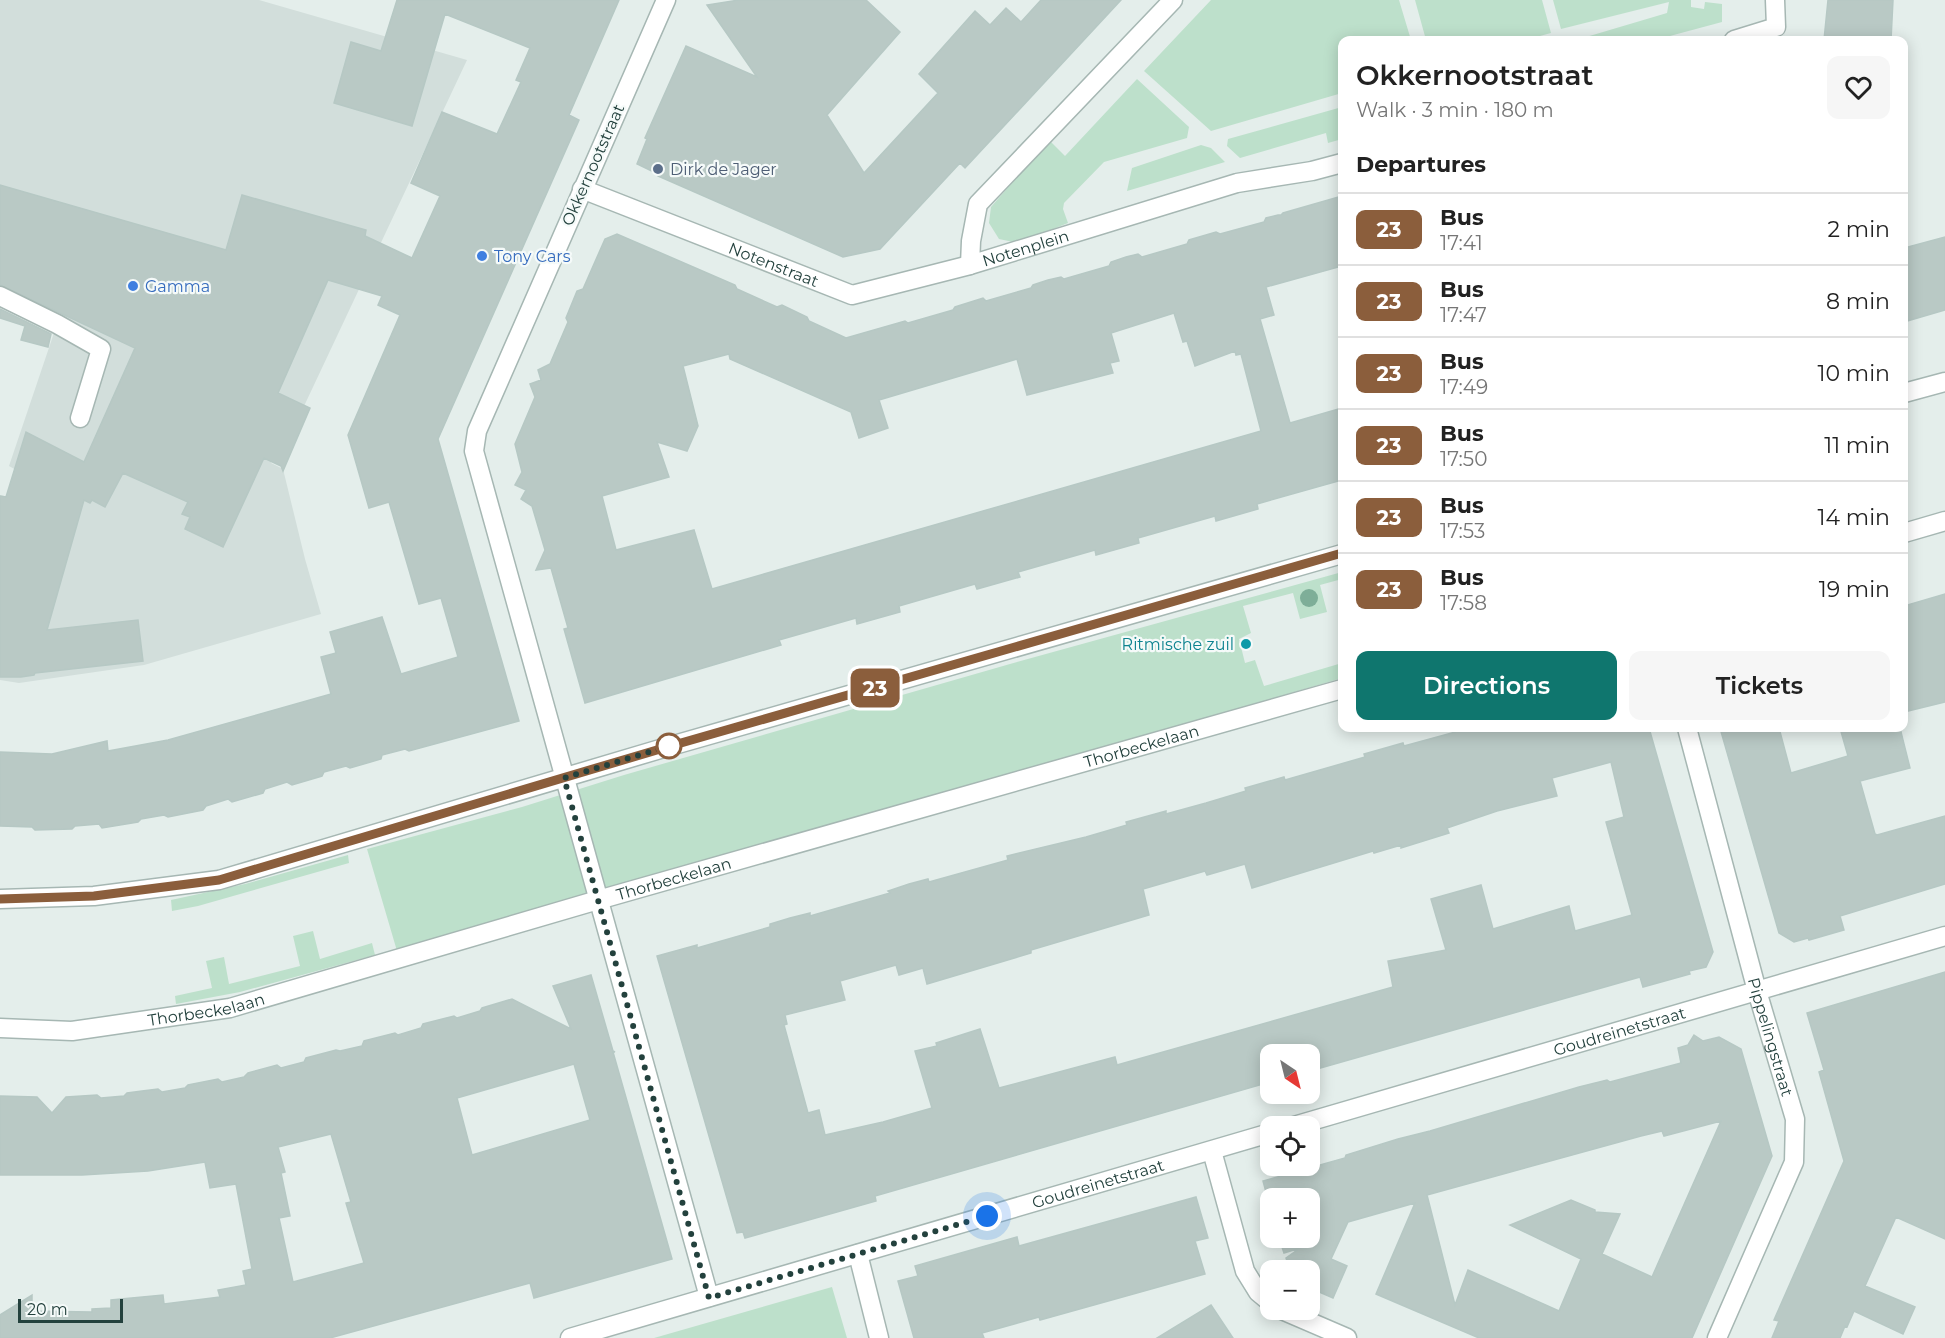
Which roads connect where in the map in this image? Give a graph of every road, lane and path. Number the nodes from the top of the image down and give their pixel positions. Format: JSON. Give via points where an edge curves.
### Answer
{"nodes":[{"id":1,"x":666,"y":0,"type":"edge"},
{"id":2,"x":1173,"y":0,"type":"edge"},
{"id":3,"x":1775,"y":0,"type":"edge"},
{"id":4,"x":1747,"y":36,"type":"edge"},
{"id":5,"x":1338,"y":164,"type":"edge"},
{"id":6,"x":582,"y":189,"type":"junction"},
{"id":7,"x":970,"y":265,"type":"junction"},
{"id":8,"x":0,"y":296,"type":"edge"},
{"id":9,"x":1945,"y":382,"type":"edge"},
{"id":10,"x":1908,"y":392,"type":"edge"},
{"id":11,"x":80,"y":418,"type":"dead end"},
{"id":12,"x":1945,"y":521,"type":"edge"},
{"id":13,"x":1908,"y":531,"type":"edge"},
{"id":14,"x":1338,"y":555,"type":"edge"},
{"id":15,"x":1338,"y":690,"type":"edge"},
{"id":16,"x":1688,"y":732,"type":"edge"},
{"id":17,"x":564,"y":778,"type":"junction"},
{"id":18,"x":0,"y":899,"type":"edge"},
{"id":19,"x":598,"y":900,"type":"junction"},
{"id":20,"x":1945,"y":936,"type":"edge"},
{"id":21,"x":1757,"y":991,"type":"junction"},
{"id":22,"x":0,"y":1028,"type":"edge"},
{"id":23,"x":1320,"y":1118,"type":"edge"},
{"id":24,"x":1260,"y":1136,"type":"edge"},
{"id":25,"x":1212,"y":1151,"type":"junction"},
{"id":26,"x":858,"y":1254,"type":"junction"},
{"id":27,"x":1260,"y":1294,"type":"edge"},
{"id":28,"x":709,"y":1298,"type":"junction"},
{"id":29,"x":1305,"y":1320,"type":"edge"},
{"id":30,"x":580,"y":1336,"type":"edge"},
{"id":31,"x":879,"y":1338,"type":"edge"},
{"id":32,"x":1347,"y":1338,"type":"edge"},
{"id":33,"x":1717,"y":1338,"type":"edge"}],
"edges":[{"from":1,"to":6,"type":"street","name":"Okkernootstraat"},
{"from":2,"to":7,"type":"street","name":"Notenplein","via":[[978,204]]},
{"from":3,"to":4,"type":"street","via":[[1776,27]]},
{"from":5,"to":7,"type":"street","name":"Notenplein","via":[[1237,183]]},
{"from":6,"to":7,"type":"street","name":"Notenstraat","via":[[852,295]]},
{"from":6,"to":17,"type":"street","name":"Okkernootstraat","via":[[477,431],[474,451]]},
{"from":8,"to":11,"type":"street","via":[[101,349]]},
{"from":9,"to":10,"type":"street"},
{"from":12,"to":13,"type":"street"},
{"from":14,"to":17,"type":"street"},
{"from":15,"to":19,"type":"street","name":"Thorbeckelaan"},
{"from":16,"to":21,"type":"street","name":"Pippelingstraat"},
{"from":17,"to":18,"type":"street","via":[[219,880],[94,896]]},
{"from":17,"to":19,"type":"street","name":"Okkernootstraat"},
{"from":19,"to":22,"type":"street","name":"Thorbeckelaan","via":[[231,1008],[72,1031]]},
{"from":19,"to":28,"type":"street","name":"Okkernootstraat"},
{"from":20,"to":21,"type":"street","name":"Goudreinetstraat"},
{"from":21,"to":23,"type":"street","name":"Goudreinetstraat"},
{"from":21,"to":33,"type":"street","name":"Pippelingstraat","via":[[1795,1119],[1794,1162]]},
{"from":24,"to":25,"type":"street","name":"Goudreinetstraat"},
{"from":25,"to":26,"type":"street","name":"Goudreinetstraat"},
{"from":25,"to":27,"type":"street","via":[[1245,1271]]},
{"from":26,"to":28,"type":"street","name":"Goudreinetstraat"},
{"from":26,"to":31,"type":"street"},
{"from":28,"to":30,"type":"street","name":"Goudreinetstraat"},
{"from":29,"to":32,"type":"street"}]}
